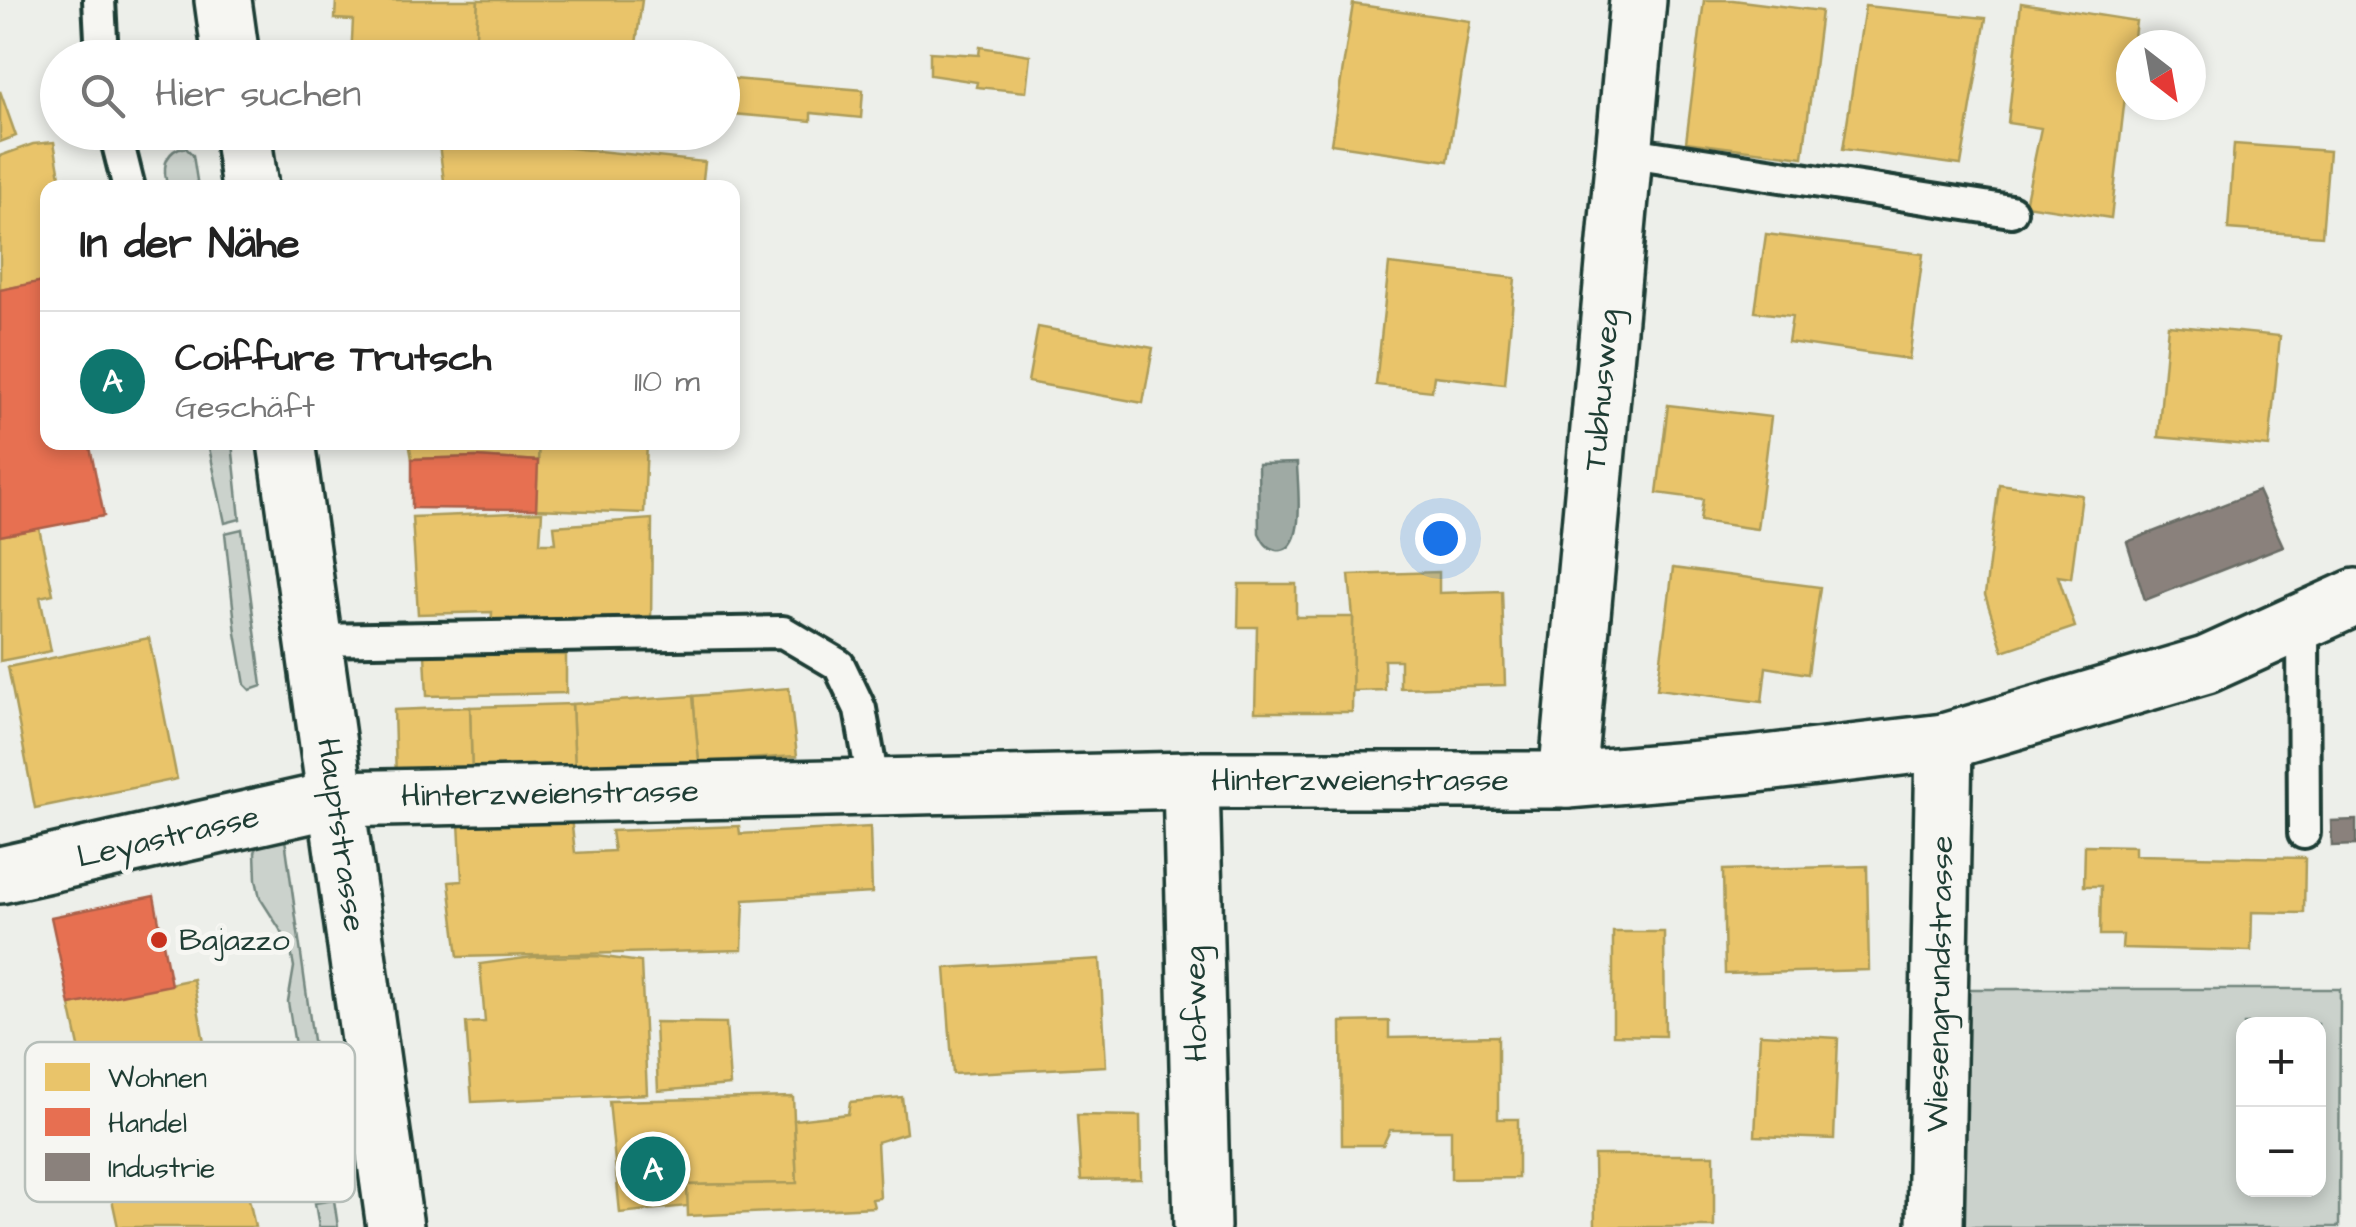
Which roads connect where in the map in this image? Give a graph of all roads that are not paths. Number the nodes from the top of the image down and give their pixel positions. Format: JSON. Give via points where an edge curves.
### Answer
{"nodes":[{"id":1,"x":98,"y":0,"type":"edge"},
{"id":2,"x":223,"y":0,"type":"edge"},
{"id":3,"x":1638,"y":0,"type":"edge"},
{"id":4,"x":101,"y":40,"type":"edge"},
{"id":5,"x":229,"y":40,"type":"edge"},
{"id":6,"x":120,"y":150,"type":"edge"},
{"id":7,"x":245,"y":150,"type":"edge"},
{"id":8,"x":1624,"y":152,"type":"junction"},
{"id":9,"x":128,"y":180,"type":"edge"},
{"id":10,"x":249,"y":180,"type":"edge"},
{"id":11,"x":2011,"y":211,"type":"dead end"},
{"id":12,"x":287,"y":450,"type":"edge"},
{"id":13,"x":2356,"y":597,"type":"edge"},
{"id":14,"x":2303,"y":621,"type":"junction"},
{"id":15,"x":315,"y":640,"type":"junction"},
{"id":16,"x":1944,"y":742,"type":"junction"},
{"id":17,"x":1191,"y":780,"type":"junction"},
{"id":18,"x":1567,"y":780,"type":"junction"},
{"id":19,"x":874,"y":788,"type":"junction"},
{"id":20,"x":336,"y":799,"type":"junction"},
{"id":21,"x":2304,"y":832,"type":"dead end"},
{"id":22,"x":0,"y":875,"type":"edge"},
{"id":23,"x":395,"y":1227,"type":"edge"},
{"id":24,"x":1202,"y":1227,"type":"edge"},
{"id":25,"x":1935,"y":1227,"type":"edge"}],
"edges":[{"from":1,"to":4,"type":"lane"},
{"from":2,"to":5,"type":"street"},
{"from":3,"to":8,"type":"street","name":"Tubhusweg"},
{"from":6,"to":9,"type":"lane"},
{"from":7,"to":10,"type":"street"},
{"from":8,"to":11,"type":"lane"},
{"from":8,"to":18,"type":"street","name":"Tubhusweg"},
{"from":12,"to":15,"type":"street","name":"Hauptstrasse"},
{"from":13,"to":14,"type":"street","name":"Hinterzweienstrasse"},
{"from":14,"to":16,"type":"street","name":"Hinterzweienstrasse","via":[[2206,665]]},
{"from":14,"to":21,"type":"lane"},
{"from":15,"to":19,"type":"lane","via":[[783,632],[839,665],[860,709]]},
{"from":15,"to":20,"type":"street","name":"Hauptstrasse"},
{"from":16,"to":18,"type":"street","name":"Hinterzweienstrasse"},
{"from":16,"to":25,"type":"street","name":"Wiesengrundstrasse"},
{"from":17,"to":18,"type":"street","name":"Hinterzweienstrasse"},
{"from":17,"to":19,"type":"street","name":"Hinterzweienstrasse"},
{"from":17,"to":24,"type":"street","name":"Hofweg"},
{"from":19,"to":20,"type":"street","name":"Hinterzweienstrasse"},
{"from":20,"to":22,"type":"street","name":"Leyastrasse"},
{"from":20,"to":23,"type":"street","name":"Hauptstrasse"}]}
